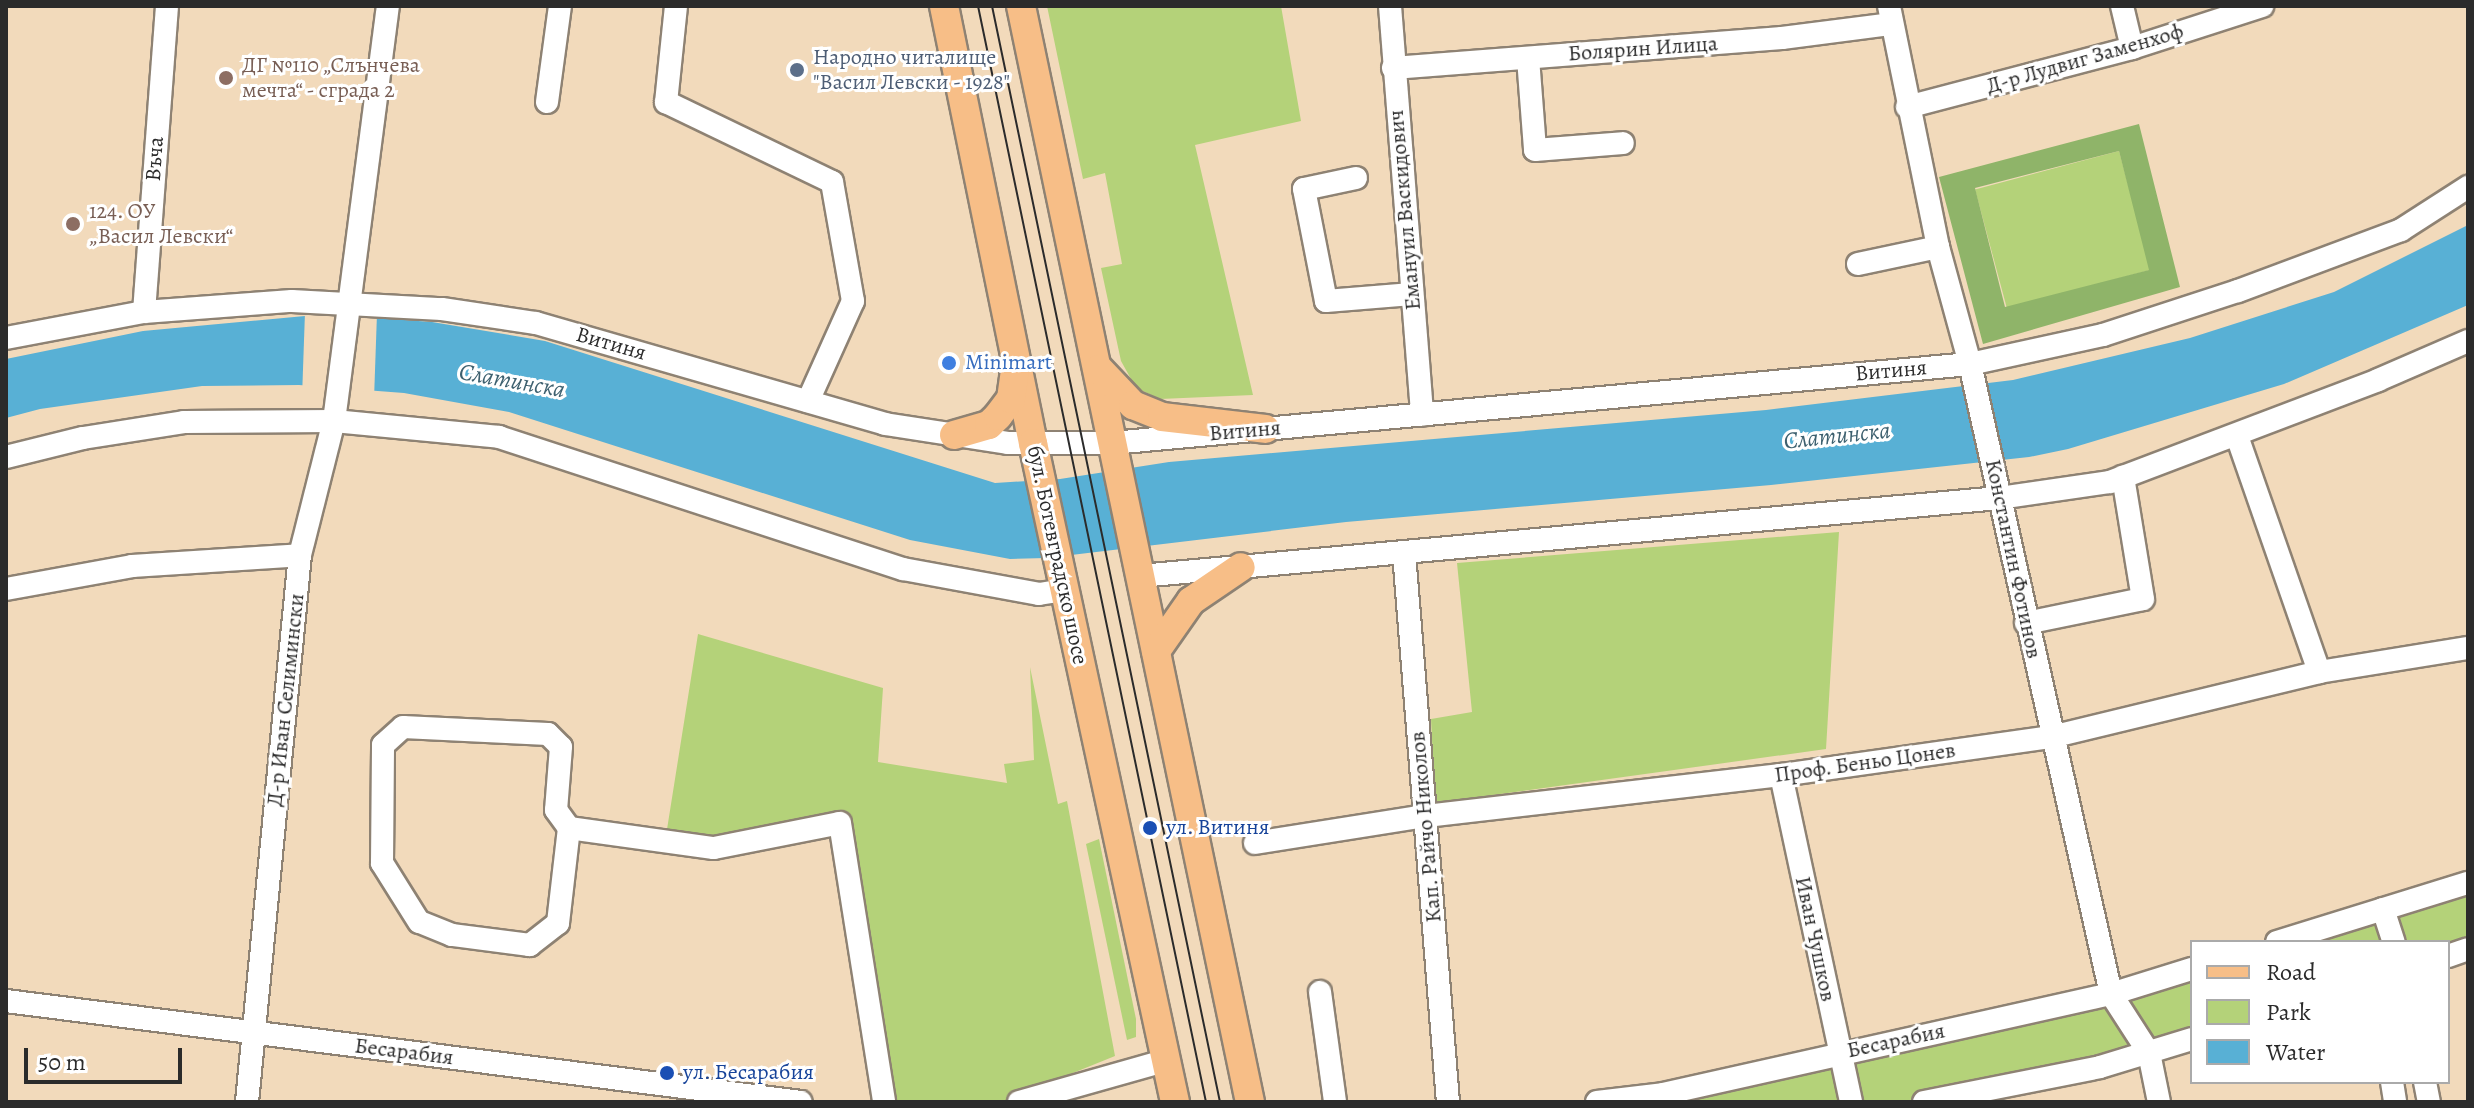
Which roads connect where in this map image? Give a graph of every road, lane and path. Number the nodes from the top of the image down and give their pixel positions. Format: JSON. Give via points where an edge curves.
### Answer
{"nodes":[{"id":1,"x":167,"y":6,"type":"edge"},
{"id":2,"x":388,"y":6,"type":"edge"},
{"id":3,"x":560,"y":6,"type":"edge"},
{"id":4,"x":676,"y":6,"type":"edge"},
{"id":5,"x":944,"y":6,"type":"edge"},
{"id":6,"x":1021,"y":6,"type":"edge"},
{"id":7,"x":1390,"y":6,"type":"edge"},
{"id":8,"x":2122,"y":6,"type":"edge"},
{"id":9,"x":2262,"y":6,"type":"edge"},
{"id":10,"x":1891,"y":15,"type":"edge"},
{"id":11,"x":2132,"y":48,"type":"junction"},
{"id":12,"x":1528,"y":58,"type":"junction"},
{"id":13,"x":1393,"y":68,"type":"junction"},
{"id":14,"x":547,"y":102,"type":"dead end"},
{"id":15,"x":1907,"y":107,"type":"junction"},
{"id":16,"x":1623,"y":143,"type":"dead end"},
{"id":17,"x":1356,"y":178,"type":"dead end"},
{"id":18,"x":2468,"y":187,"type":"edge"},
{"id":19,"x":1938,"y":247,"type":"junction"},
{"id":20,"x":1858,"y":264,"type":"dead end"},
{"id":21,"x":1412,"y":294,"type":"junction"},
{"id":22,"x":348,"y":307,"type":"junction"},
{"id":23,"x":144,"y":312,"type":"junction"},
{"id":24,"x":6,"y":338,"type":"edge"},
{"id":25,"x":2468,"y":341,"type":"edge"},
{"id":26,"x":1015,"y":354,"type":"junction"},
{"id":27,"x":1096,"y":365,"type":"junction"},
{"id":28,"x":1972,"y":371,"type":"junction"},
{"id":29,"x":808,"y":401,"type":"junction"},
{"id":30,"x":1422,"y":415,"type":"junction"},
{"id":31,"x":334,"y":421,"type":"junction"},
{"id":32,"x":1265,"y":429,"type":"junction"},
{"id":33,"x":954,"y":435,"type":"junction"},
{"id":34,"x":2237,"y":436,"type":"junction"},
{"id":35,"x":1033,"y":443,"type":"junction"},
{"id":36,"x":1112,"y":443,"type":"junction"},
{"id":37,"x":6,"y":457,"type":"edge"},
{"id":38,"x":2123,"y":477,"type":"junction"},
{"id":39,"x":1999,"y":498,"type":"junction"},
{"id":40,"x":1404,"y":553,"type":"junction"},
{"id":41,"x":300,"y":555,"type":"junction"},
{"id":42,"x":1241,"y":567,"type":"junction"},
{"id":43,"x":1140,"y":576,"type":"junction"},
{"id":44,"x":6,"y":589,"type":"edge"},
{"id":45,"x":1065,"y":590,"type":"junction"},
{"id":46,"x":2026,"y":623,"type":"junction"},
{"id":47,"x":2468,"y":648,"type":"edge"},
{"id":48,"x":1156,"y":651,"type":"junction"},
{"id":49,"x":2319,"y":672,"type":"junction"},
{"id":50,"x":2051,"y":737,"type":"junction"},
{"id":51,"x":1781,"y":775,"type":"junction"},
{"id":52,"x":1426,"y":816,"type":"junction"},
{"id":53,"x":569,"y":828,"type":"junction"},
{"id":54,"x":1255,"y":843,"type":"dead end"},
{"id":55,"x":2468,"y":883,"type":"edge"},
{"id":56,"x":2383,"y":909,"type":"junction"},
{"id":57,"x":2283,"y":940,"type":"edge"},
{"id":58,"x":2393,"y":940,"type":"edge"},
{"id":59,"x":2190,"y":970,"type":"edge"},
{"id":60,"x":1320,"y":992,"type":"dead end"},
{"id":61,"x":2111,"y":994,"type":"junction"},
{"id":62,"x":6,"y":1001,"type":"edge"},
{"id":63,"x":254,"y":1034,"type":"junction"},
{"id":64,"x":2190,"y":1040,"type":"edge"},
{"id":65,"x":1839,"y":1053,"type":"junction"},
{"id":66,"x":2149,"y":1053,"type":"junction"},
{"id":67,"x":1167,"y":1060,"type":"junction"},
{"id":68,"x":640,"y":1091,"type":"edge"},
{"id":69,"x":2155,"y":1097,"type":"edge"},
{"id":70,"x":247,"y":1102,"type":"edge"},
{"id":71,"x":793,"y":1102,"type":"edge"},
{"id":72,"x":801,"y":1102,"type":"edge"},
{"id":73,"x":884,"y":1102,"type":"edge"},
{"id":74,"x":1019,"y":1102,"type":"edge"},
{"id":75,"x":1175,"y":1102,"type":"edge"},
{"id":76,"x":1250,"y":1102,"type":"edge"},
{"id":77,"x":1335,"y":1102,"type":"edge"},
{"id":78,"x":1448,"y":1102,"type":"edge"},
{"id":79,"x":1597,"y":1102,"type":"edge"},
{"id":80,"x":1851,"y":1102,"type":"edge"},
{"id":81,"x":1924,"y":1102,"type":"edge"}],
"edges":[{"from":1,"to":23,"type":"street","name":"Въча"},
{"from":2,"to":22,"type":"street","name":"Д-р Иван Селимински"},
{"from":3,"to":14,"type":"street"},
{"from":4,"to":29,"type":"street","via":[[666,102],[832,182],[853,301]]},
{"from":5,"to":26,"type":"main road","name":"бул. Ботевградско шосе"},
{"from":6,"to":27,"type":"main road"},
{"from":7,"to":13,"type":"street","name":"Емануил Васкидович"},
{"from":8,"to":11,"type":"street"},
{"from":9,"to":11,"type":"street","name":"Д-р Лудвиг Заменхоф"},
{"from":10,"to":12,"type":"street","name":"Болярин Илица","via":[[1782,38]]},
{"from":10,"to":15,"type":"street","name":"Константин Фотинов"},
{"from":11,"to":15,"type":"street","name":"Д-р Лудвиг Заменхоф"},
{"from":12,"to":13,"type":"street","name":"Болярин Илица"},
{"from":12,"to":16,"type":"street","via":[[1535,150]]},
{"from":13,"to":21,"type":"street","name":"Емануил Васкидович"},
{"from":15,"to":19,"type":"street","name":"Константин Фотинов"},
{"from":17,"to":21,"type":"street","via":[[1304,189],[1326,301]]},
{"from":18,"to":28,"type":"street","name":"Витиня","via":[[2401,230],[2238,291]]},
{"from":19,"to":20,"type":"street"},
{"from":19,"to":28,"type":"street","name":"Константин Фотинов"},
{"from":21,"to":30,"type":"street","name":"Емануил Васкидович"},
{"from":22,"to":23,"type":"street","name":"Витиня","via":[[292,301]]},
{"from":22,"to":29,"type":"street","name":"Витиня","via":[[442,309],[536,323]]},
{"from":22,"to":31,"type":"street","name":"Д-р Иван Селимински"},
{"from":23,"to":24,"type":"street","name":"Витиня"},
{"from":25,"to":34,"type":"street"},
{"from":26,"to":33,"type":"main road","via":[[1015,382],[1003,411],[989,425]]},
{"from":26,"to":35,"type":"main road","name":"бул. Ботевградско шосе"},
{"from":27,"to":32,"type":"main road","via":[[1118,392],[1162,417]]},
{"from":27,"to":36,"type":"main road"},
{"from":28,"to":30,"type":"street","name":"Витиня"},
{"from":28,"to":39,"type":"street","name":"Константин Фотинов"},
{"from":29,"to":33,"type":"street","name":"Витиня","via":[[885,424]]},
{"from":30,"to":32,"type":"street","name":"Витиня"},
{"from":31,"to":37,"type":"street","via":[[184,422]]},
{"from":31,"to":41,"type":"street","name":"Д-р Иван Селимински"},
{"from":31,"to":45,"type":"street","via":[[499,437],[903,569],[1039,594]]},
{"from":32,"to":36,"type":"street","name":"Витиня"},
{"from":33,"to":35,"type":"street","name":"Витиня"},
{"from":34,"to":38,"type":"street"},
{"from":34,"to":49,"type":"street"},
{"from":35,"to":36,"type":"street","name":"Витиня"},
{"from":35,"to":45,"type":"main road","name":"бул. Ботевградско шосе"},
{"from":36,"to":43,"type":"main road"},
{"from":38,"to":39,"type":"street"},
{"from":38,"to":46,"type":"street","via":[[2143,599]]},
{"from":39,"to":40,"type":"street"},
{"from":39,"to":46,"type":"street","name":"Константин Фотинов"},
{"from":40,"to":42,"type":"street"},
{"from":40,"to":52,"type":"street","name":"Кап. Райчо Николов"},
{"from":41,"to":44,"type":"street","via":[[132,566]]},
{"from":41,"to":63,"type":"street","name":"Д-р Иван Селимински"},
{"from":42,"to":43,"type":"street"},
{"from":42,"to":48,"type":"main road","via":[[1191,601]]},
{"from":43,"to":48,"type":"main road"},
{"from":45,"to":67,"type":"main road","name":"бул. Ботевградско шосе"},
{"from":46,"to":50,"type":"street","name":"Константин Фотинов"},
{"from":47,"to":49,"type":"street","name":"Проф. Беньо Цонев"},
{"from":48,"to":76,"type":"main road"},
{"from":49,"to":50,"type":"street","name":"Проф. Беньо Цонев"},
{"from":50,"to":51,"type":"street","name":"Проф. Беньо Цонев"},
{"from":50,"to":61,"type":"street","name":"Константин Фотинов"},
{"from":51,"to":52,"type":"street","name":"Проф. Беньо Цонев"},
{"from":51,"to":65,"type":"street","name":"Иван Чушков"},
{"from":52,"to":54,"type":"street","name":"Проф. Беньо Цонев"},
{"from":52,"to":78,"type":"street","name":"Кап. Райчо Николов"},
{"from":53,"to":53,"type":"street","via":[[558,923],[530,945],[452,935],[419,922],[382,863],[383,745],[403,727],[548,734],[561,747],[556,810]]},
{"from":53,"to":73,"type":"street","via":[[714,848],[840,823]]},
{"from":55,"to":56,"type":"street"},
{"from":56,"to":57,"type":"street"},
{"from":56,"to":58,"type":"street"},
{"from":59,"to":61,"type":"street","name":"Бесарабия"},
{"from":60,"to":77,"type":"street"},
{"from":61,"to":65,"type":"street","name":"Бесарабия"},
{"from":61,"to":66,"type":"street","name":"Константин Фотинов"},
{"from":62,"to":63,"type":"street","name":"Бесарабия"},
{"from":63,"to":68,"type":"street","name":"Бесарабия"},
{"from":63,"to":70,"type":"street","name":"Д-р Иван Селимински"},
{"from":64,"to":66,"type":"street"},
{"from":65,"to":79,"type":"street","name":"Бесарабия","via":[[1663,1094]]},
{"from":65,"to":80,"type":"street","name":"Иван Чушков"},
{"from":66,"to":69,"type":"street","name":"Константин Фотинов"},
{"from":66,"to":81,"type":"street"},
{"from":67,"to":74,"type":"street"},
{"from":67,"to":75,"type":"main road","name":"бул. Ботевградско шосе"},
{"from":68,"to":71,"type":"street","name":"Бесарабия"},
{"from":71,"to":72,"type":"street","name":"Бесарабия"}]}
